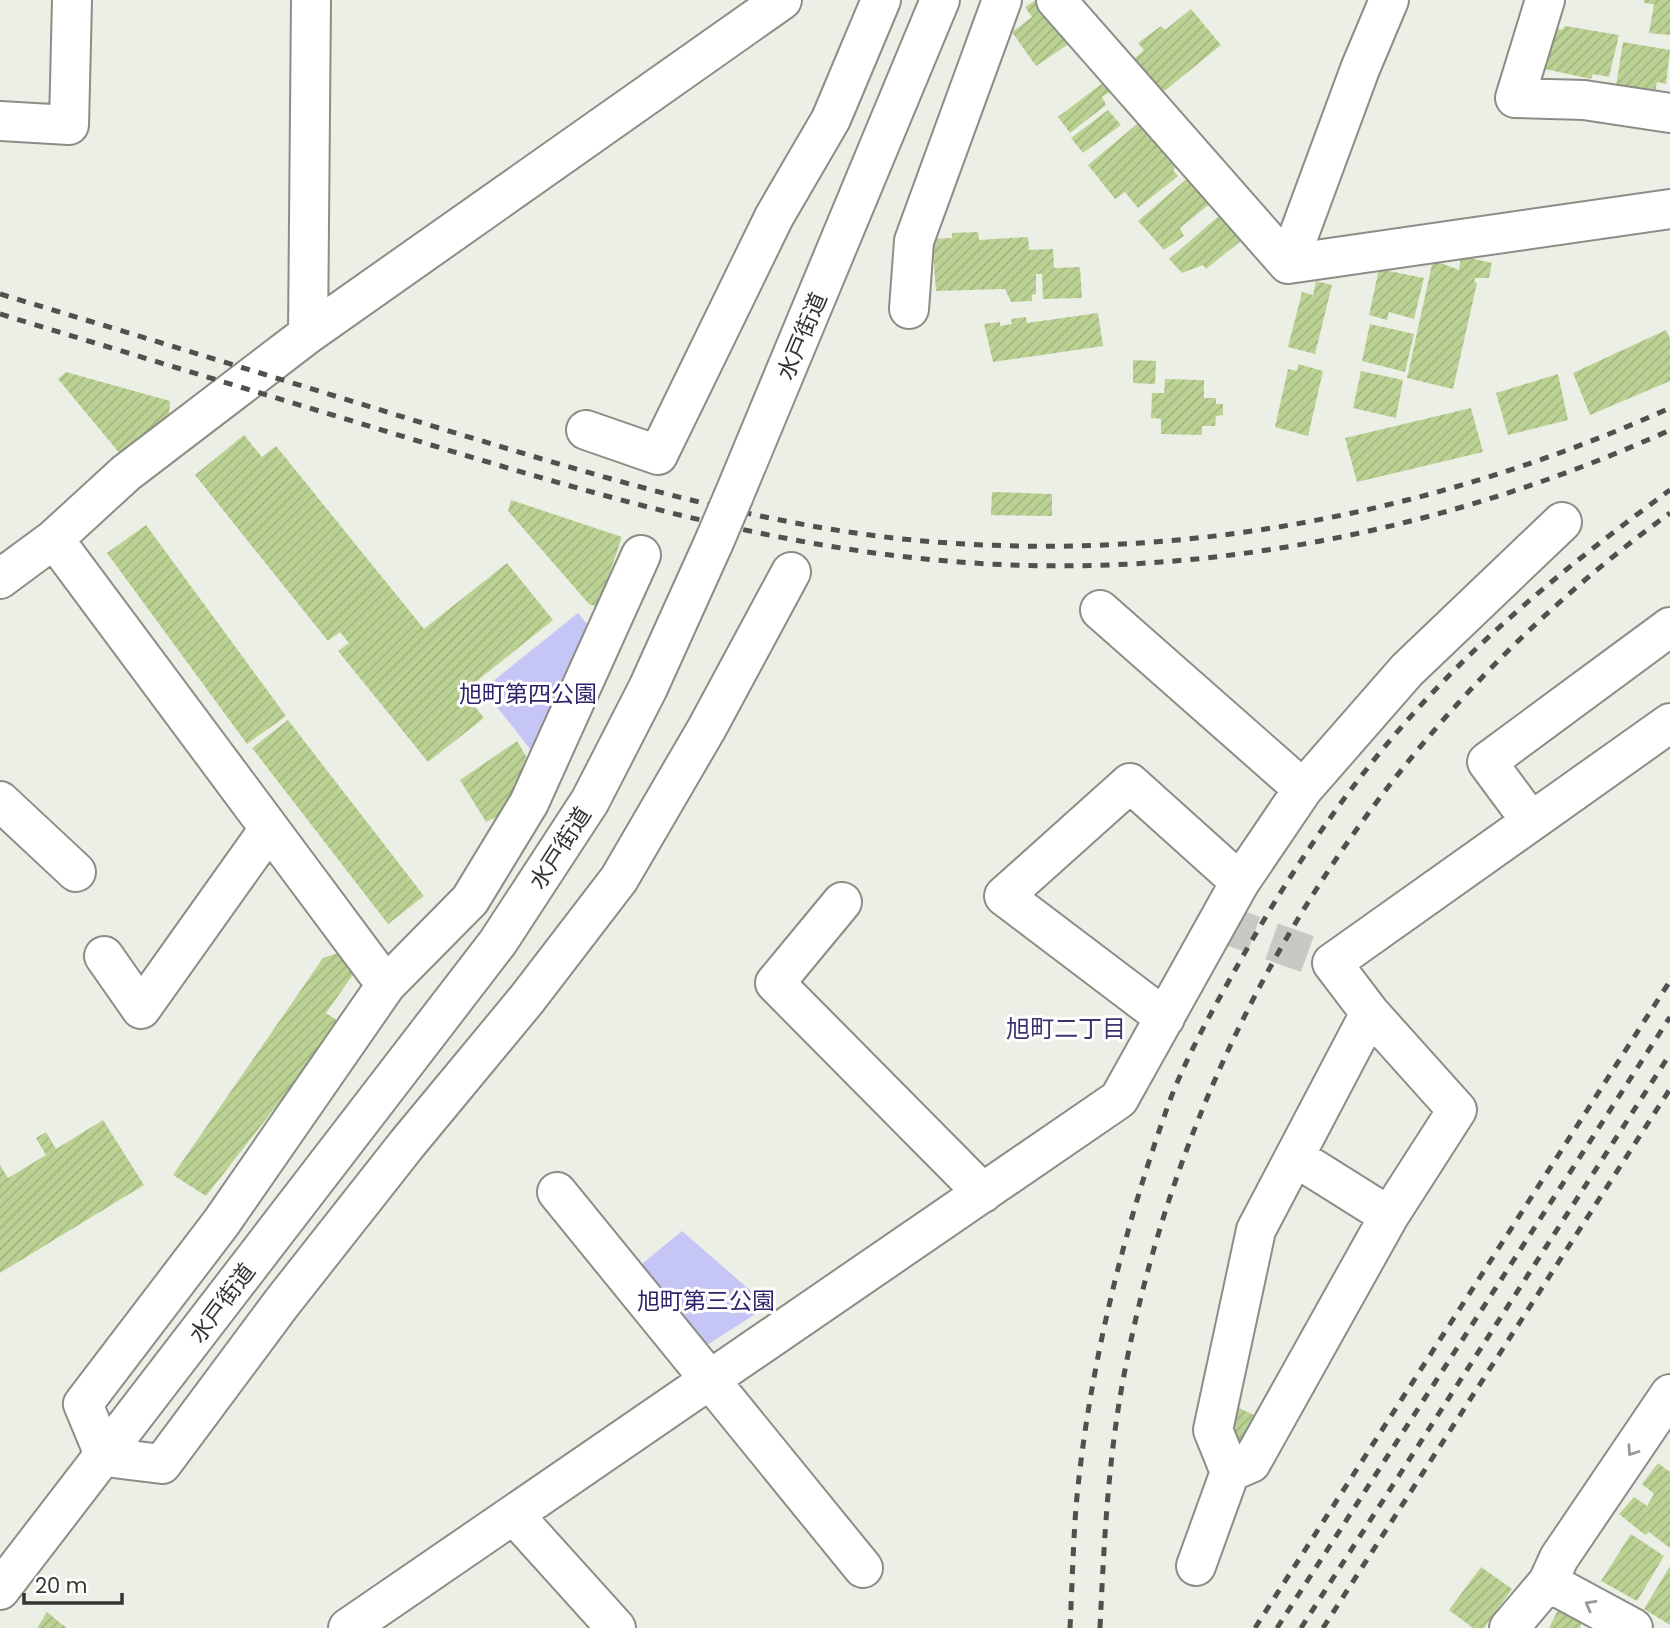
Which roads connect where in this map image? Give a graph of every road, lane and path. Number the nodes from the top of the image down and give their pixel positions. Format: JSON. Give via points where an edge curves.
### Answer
{"nodes":[{"id":1,"x":72,"y":0,"type":"edge"},
{"id":2,"x":311,"y":0,"type":"edge"},
{"id":3,"x":782,"y":0,"type":"edge"},
{"id":4,"x":881,"y":0,"type":"edge"},
{"id":5,"x":940,"y":0,"type":"edge"},
{"id":6,"x":1002,"y":0,"type":"edge"},
{"id":7,"x":1056,"y":0,"type":"edge"},
{"id":8,"x":1389,"y":0,"type":"edge"},
{"id":9,"x":1545,"y":0,"type":"edge"},
{"id":10,"x":1670,"y":114,"type":"edge"},
{"id":11,"x":0,"y":121,"type":"edge"},
{"id":12,"x":1670,"y":209,"type":"edge"},
{"id":13,"x":1288,"y":264,"type":"junction"},
{"id":14,"x":909,"y":309,"type":"dead end"},
{"id":15,"x":308,"y":334,"type":"junction"},
{"id":16,"x":586,"y":430,"type":"dead end"},
{"id":17,"x":1562,"y":522,"type":"dead end"},
{"id":18,"x":54,"y":539,"type":"junction"},
{"id":19,"x":641,"y":555,"type":"dead end"},
{"id":20,"x":791,"y":572,"type":"dead end"},
{"id":21,"x":0,"y":579,"type":"edge"},
{"id":22,"x":1100,"y":610,"type":"dead end"},
{"id":23,"x":1670,"y":626,"type":"edge"},
{"id":24,"x":1670,"y":723,"type":"edge"},
{"id":25,"x":1303,"y":789,"type":"junction"},
{"id":26,"x":0,"y":801,"type":"edge"},
{"id":27,"x":1530,"y":820,"type":"junction"},
{"id":28,"x":269,"y":829,"type":"junction"},
{"id":29,"x":76,"y":872,"type":"dead end"},
{"id":30,"x":1240,"y":882,"type":"junction"},
{"id":31,"x":842,"y":902,"type":"dead end"},
{"id":32,"x":104,"y":956,"type":"dead end"},
{"id":33,"x":386,"y":985,"type":"junction"},
{"id":34,"x":1370,"y":1013,"type":"junction"},
{"id":35,"x":1165,"y":1018,"type":"junction"},
{"id":36,"x":1296,"y":1157,"type":"junction"},
{"id":37,"x":557,"y":1192,"type":"dead end"},
{"id":38,"x":983,"y":1194,"type":"junction"},
{"id":39,"x":1389,"y":1216,"type":"junction"},
{"id":40,"x":710,"y":1380,"type":"junction"},
{"id":41,"x":1670,"y":1394,"type":"edge"},
{"id":42,"x":106,"y":1457,"type":"junction"},
{"id":43,"x":1230,"y":1472,"type":"junction"},
{"id":44,"x":514,"y":1515,"type":"junction"},
{"id":45,"x":1196,"y":1566,"type":"dead end"},
{"id":46,"x":863,"y":1568,"type":"dead end"},
{"id":47,"x":1548,"y":1582,"type":"junction"},
{"id":48,"x":0,"y":1590,"type":"edge"},
{"id":49,"x":1517,"y":1626,"type":"edge"},
{"id":50,"x":348,"y":1628,"type":"edge"},
{"id":51,"x":616,"y":1628,"type":"edge"},
{"id":52,"x":1633,"y":1628,"type":"edge"}],
"edges":[{"from":1,"to":11,"type":"main road","via":[[69,125]]},
{"from":2,"to":15,"type":"main road"},
{"from":3,"to":15,"type":"main road"},
{"from":4,"to":16,"type":"main road","via":[[831,119],[774,217],[658,455]]},
{"from":5,"to":42,"type":"main road","name":"水戸街道","bridge":true,"via":[[714,542],[590,802],[498,942]]},
{"from":6,"to":14,"type":"main road","via":[[914,241]]},
{"from":7,"to":13,"type":"main road"},
{"from":8,"to":13,"type":"main road"},
{"from":9,"to":10,"type":"main road","via":[[1515,98],[1584,100]]},
{"from":12,"to":13,"type":"main road"},
{"from":15,"to":18,"type":"main road","via":[[126,473]]},
{"from":17,"to":25,"type":"main road","via":[[1406,670]]},
{"from":18,"to":21,"type":"main road"},
{"from":18,"to":28,"type":"main road"},
{"from":19,"to":33,"type":"main road","via":[[507,843],[470,900]]},
{"from":20,"to":42,"type":"main road","via":[[619,878],[527,999],[374,1186],[162,1464]]},
{"from":22,"to":25,"type":"main road"},
{"from":23,"to":27,"type":"main road","via":[[1487,762]]},
{"from":24,"to":27,"type":"main road"},
{"from":25,"to":30,"type":"main road"},
{"from":26,"to":29,"type":"main road"},
{"from":27,"to":34,"type":"main road","via":[[1332,963]]},
{"from":28,"to":32,"type":"main road","via":[[141,1009]]},
{"from":28,"to":33,"type":"main road"},
{"from":30,"to":35,"type":"main road"},
{"from":30,"to":35,"type":"main road","via":[[1130,783],[1004,896]]},
{"from":31,"to":38,"type":"main road","via":[[775,983]]},
{"from":33,"to":42,"type":"main road","via":[[221,1223],[83,1404]]},
{"from":34,"to":36,"type":"main road"},
{"from":34,"to":39,"type":"main road","via":[[1457,1110]]},
{"from":35,"to":38,"type":"main road","via":[[1119,1099]]},
{"from":36,"to":39,"type":"main road"},
{"from":36,"to":43,"type":"main road","via":[[1255,1230],[1213,1430]]},
{"from":37,"to":40,"type":"main road"},
{"from":38,"to":40,"type":"main road"},
{"from":39,"to":43,"type":"main road","via":[[1251,1463]]},
{"from":40,"to":44,"type":"main road"},
{"from":40,"to":46,"type":"main road"},
{"from":41,"to":47,"type":"main road","one_way":true,"via":[[1559,1558]]},
{"from":42,"to":48,"type":"main road","name":"水戸街道"},
{"from":43,"to":45,"type":"main road"},
{"from":44,"to":50,"type":"main road"},
{"from":44,"to":51,"type":"main road"},
{"from":47,"to":49,"type":"main road"},
{"from":52,"to":47,"type":"main road","one_way":true}]}
